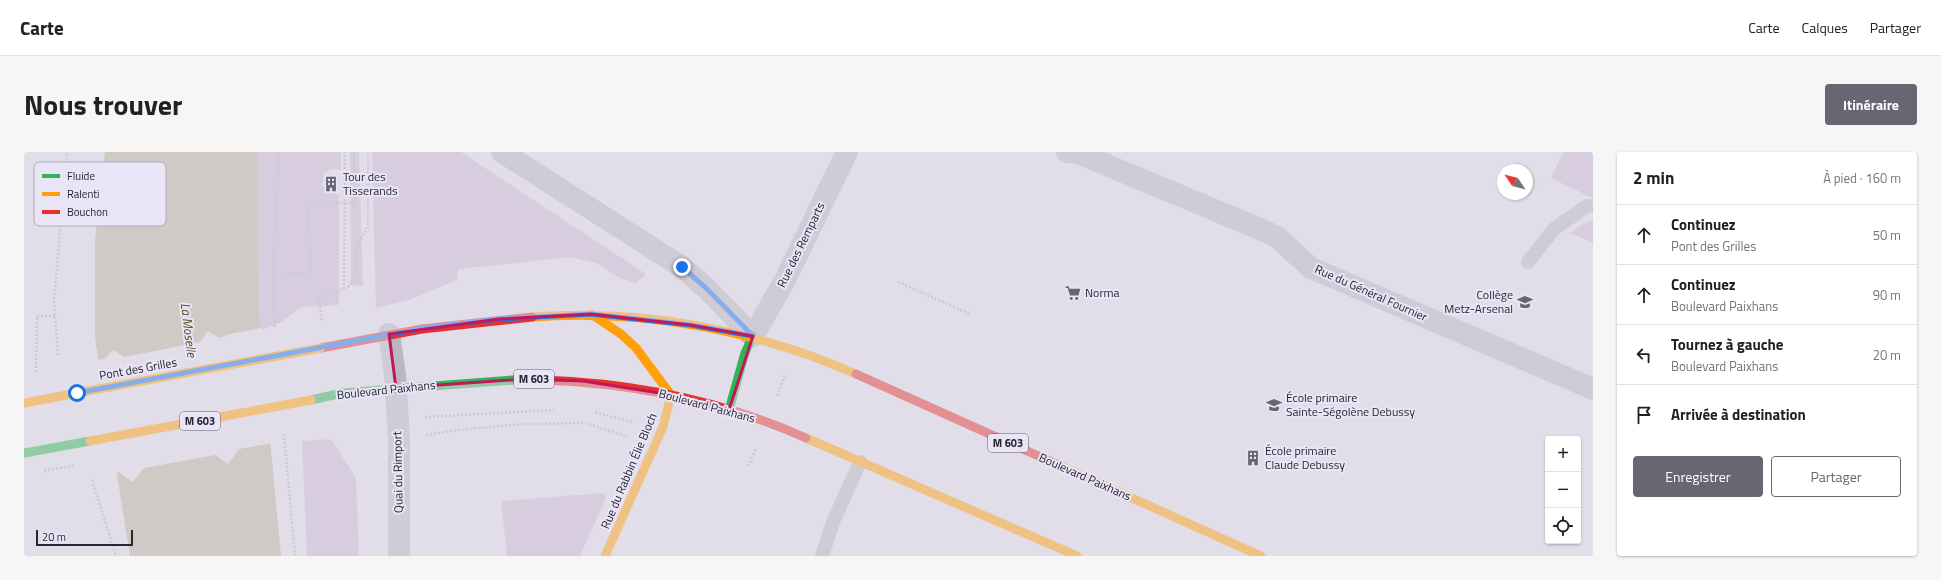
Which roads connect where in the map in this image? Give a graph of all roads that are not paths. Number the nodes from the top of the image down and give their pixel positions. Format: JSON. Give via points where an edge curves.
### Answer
{"nodes":[{"id":1,"x":502,"y":152,"type":"edge"},
{"id":2,"x":847,"y":152,"type":"edge"},
{"id":3,"x":1067,"y":152,"type":"edge"},
{"id":4,"x":1593,"y":206,"type":"edge"},
{"id":5,"x":1528,"y":262,"type":"dead end"},
{"id":6,"x":591,"y":314,"type":"junction"},
{"id":7,"x":389,"y":334,"type":"junction"},
{"id":8,"x":753,"y":336,"type":"junction"},
{"id":9,"x":321,"y":348,"type":"joint"},
{"id":10,"x":396,"y":388,"type":"junction"},
{"id":11,"x":1593,"y":389,"type":"edge"},
{"id":12,"x":671,"y":395,"type":"junction"},
{"id":13,"x":24,"y":404,"type":"edge"},
{"id":14,"x":729,"y":410,"type":"junction"},
{"id":15,"x":24,"y":453,"type":"edge"},
{"id":16,"x":860,"y":462,"type":"junction"},
{"id":17,"x":399,"y":556,"type":"edge"},
{"id":18,"x":605,"y":556,"type":"edge"},
{"id":19,"x":822,"y":556,"type":"edge"},
{"id":20,"x":1077,"y":556,"type":"edge"},
{"id":21,"x":1261,"y":556,"type":"edge"}],
"edges":[{"from":1,"to":8,"type":"street","name":"Boulevard Paixhans","via":[[682,267]]},
{"from":2,"to":8,"type":"street","name":"Rue des Remparts","via":[[785,280]]},
{"from":3,"to":11,"type":"street","name":"Rue du Général Fournier","via":[[1078,153],[1277,237],[1312,268]]},
{"from":4,"to":5,"type":"lane","via":[[1587,206],[1554,229]]},
{"from":6,"to":7,"type":"main road","name":"Boulevard Paixhans","number":"M 603","via":[[499,319]]},
{"from":6,"to":8,"type":"main road","name":"Boulevard Paixhans","number":"M 603","via":[[691,325]]},
{"from":6,"to":12,"type":"main road","via":[[621,334],[636,348]]},
{"from":7,"to":9,"type":"main road","name":"Boulevard Paixhans","number":"M 603"},
{"from":7,"to":10,"type":"street","name":"Quai du Rimport"},
{"from":8,"to":14,"type":"main road","via":[[745,353]]},
{"from":8,"to":21,"type":"main road","name":"Boulevard Paixhans","number":"M 603","via":[[795,348],[831,363]]},
{"from":9,"to":13,"type":"main road","name":"Pont des Grilles","number":"M 603","bridge":true},
{"from":10,"to":12,"type":"main road","name":"Boulevard Paixhans","number":"M 603","via":[[526,379],[591,382]]},
{"from":10,"to":15,"type":"main road","name":"Boulevard Paixhans","number":"M 603","bridge":true,"via":[[342,393]]},
{"from":10,"to":17,"type":"street","name":"Quai du Rimport"},
{"from":12,"to":14,"type":"main road","name":"Boulevard Paixhans","number":"M 603"},
{"from":12,"to":18,"type":"main road","name":"Rue du Rabbin Élie Bloch","via":[[661,432]]},
{"from":14,"to":16,"type":"main road","name":"Boulevard Paixhans","number":"M 603","via":[[793,432]]},
{"from":16,"to":19,"type":"lane","via":[[833,522]]},
{"from":16,"to":20,"type":"main road","name":"Boulevard Paixhans","number":"M 603"}]}
